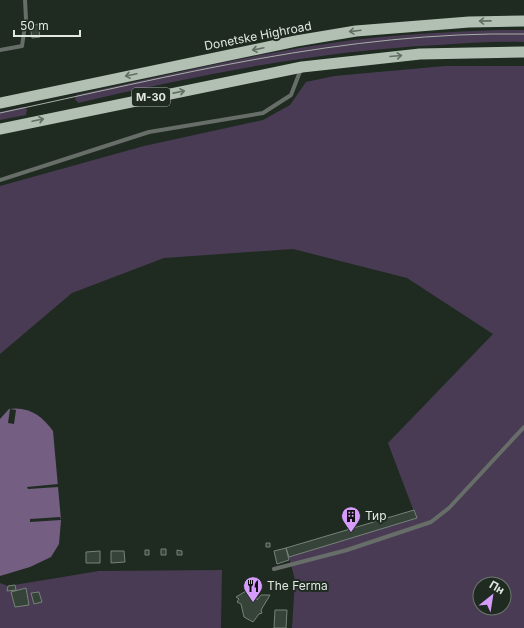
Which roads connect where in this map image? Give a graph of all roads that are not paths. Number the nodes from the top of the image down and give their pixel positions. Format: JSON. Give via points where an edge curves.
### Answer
{"nodes":[{"id":1,"x":26,"y":0,"type":"edge"},
{"id":2,"x":524,"y":21,"type":"edge"},
{"id":3,"x":0,"y":50,"type":"edge"},
{"id":4,"x":524,"y":52,"type":"edge"},
{"id":5,"x":302,"y":67,"type":"junction"},
{"id":6,"x":0,"y":103,"type":"edge"},
{"id":7,"x":0,"y":129,"type":"edge"},
{"id":8,"x":0,"y":180,"type":"edge"},
{"id":9,"x":524,"y":427,"type":"edge"},
{"id":10,"x":274,"y":569,"type":"dead end"}],
"edges":[{"from":1,"to":3,"type":"lane","via":[[22,46]]},
{"from":2,"to":6,"type":"highway","name":"Donetske Highroad","number":"М-30","one_way":true,"via":[[469,22],[356,31],[296,41]]},
{"from":5,"to":4,"type":"highway","number":"М-30","one_way":true,"via":[[420,54]]},
{"from":7,"to":5,"type":"highway","number":"М-30","one_way":true},
{"from":5,"to":8,"type":"lane","via":[[291,95],[263,113],[149,132]]},
{"from":9,"to":10,"type":"lane","via":[[449,508],[431,522],[347,550]]}]}
